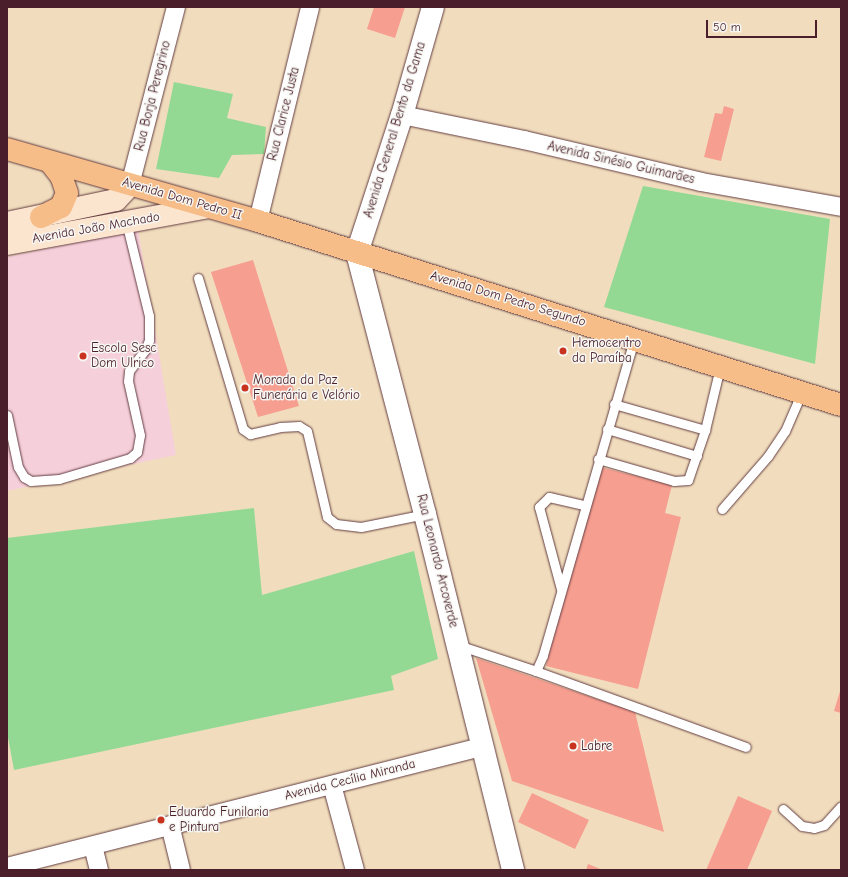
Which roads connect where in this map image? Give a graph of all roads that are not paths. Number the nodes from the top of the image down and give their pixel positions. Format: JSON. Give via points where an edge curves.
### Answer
{"nodes":[{"id":1,"x":176,"y":7,"type":"edge"},
{"id":2,"x":310,"y":7,"type":"edge"},
{"id":3,"x":432,"y":7,"type":"edge"},
{"id":4,"x":402,"y":115,"type":"junction"},
{"id":5,"x":7,"y":149,"type":"edge"},
{"id":6,"x":50,"y":162,"type":"junction"},
{"id":7,"x":130,"y":185,"type":"junction"},
{"id":8,"x":208,"y":207,"type":"junction"},
{"id":9,"x":841,"y":207,"type":"edge"},
{"id":10,"x":41,"y":217,"type":"junction"},
{"id":11,"x":258,"y":220,"type":"junction"},
{"id":12,"x":126,"y":222,"type":"junction"},
{"id":13,"x":7,"y":223,"type":"edge"},
{"id":14,"x":7,"y":244,"type":"edge"},
{"id":15,"x":357,"y":253,"type":"junction"},
{"id":16,"x":198,"y":278,"type":"dead end"},
{"id":17,"x":634,"y":338,"type":"junction"},
{"id":18,"x":720,"y":367,"type":"junction"},
{"id":19,"x":801,"y":394,"type":"junction"},
{"id":20,"x":614,"y":404,"type":"junction"},
{"id":21,"x":841,"y":405,"type":"edge"},
{"id":22,"x":7,"y":415,"type":"edge"},
{"id":23,"x":607,"y":430,"type":"junction"},
{"id":24,"x":705,"y":430,"type":"junction"},
{"id":25,"x":697,"y":456,"type":"junction"},
{"id":26,"x":598,"y":459,"type":"junction"},
{"id":27,"x":585,"y":505,"type":"junction"},
{"id":28,"x":722,"y":509,"type":"dead end"},
{"id":29,"x":425,"y":514,"type":"junction"},
{"id":30,"x":561,"y":590,"type":"junction"},
{"id":31,"x":458,"y":645,"type":"junction"},
{"id":32,"x":536,"y":671,"type":"junction"},
{"id":33,"x":484,"y":746,"type":"junction"},
{"id":34,"x":746,"y":747,"type":"dead end"},
{"id":35,"x":332,"y":786,"type":"junction"},
{"id":36,"x":841,"y":806,"type":"edge"},
{"id":37,"x":782,"y":809,"type":"dead end"},
{"id":38,"x":170,"y":825,"type":"junction"},
{"id":39,"x":93,"y":846,"type":"junction"},
{"id":40,"x":18,"y":867,"type":"edge"},
{"id":41,"x":99,"y":870,"type":"edge"},
{"id":42,"x":181,"y":870,"type":"edge"},
{"id":43,"x":355,"y":870,"type":"edge"},
{"id":44,"x":513,"y":870,"type":"edge"}],
"edges":[{"from":1,"to":7,"type":"street","name":"Rua Borja Peregrino"},
{"from":2,"to":11,"type":"street","name":"Rua Clarice Justa"},
{"from":3,"to":4,"type":"street","name":"Avenida General Bento da Gama"},
{"from":4,"to":9,"type":"street","name":"Avenida Sinésio Guimarães","via":[[524,140],[701,182]]},
{"from":4,"to":15,"type":"street","name":"Avenida General Bento da Gama"},
{"from":5,"to":6,"type":"main road","name":"Avenida Dom Pedro II"},
{"from":6,"to":7,"type":"main road","name":"Avenida Dom Pedro II"},
{"from":6,"to":10,"type":"main road","via":[[61,176],[67,193],[61,207]]},
{"from":7,"to":8,"type":"main road","name":"Avenida Dom Pedro II"},
{"from":7,"to":10,"type":"main road","name":"Avenida João Machado","via":[[116,200]]},
{"from":8,"to":11,"type":"main road","name":"Avenida Dom Pedro II"},
{"from":8,"to":12,"type":"main road","name":"Avenida João Machado"},
{"from":10,"to":13,"type":"main road","name":"Avenida João Machado"},
{"from":11,"to":15,"type":"main road","name":"Avenida Dom Pedro II"},
{"from":12,"to":14,"type":"main road","name":"Avenida João Machado"},
{"from":12,"to":22,"type":"lane","via":[[149,316],[149,340],[145,350],[129,371],[128,381],[140,435],[137,452],[130,458],[59,479],[31,481],[24,477],[18,467]]},
{"from":15,"to":17,"type":"main road","name":"Avenida Dom Pedro Segundo"},
{"from":15,"to":29,"type":"street","name":"Rua Leonardo Arcoverde"},
{"from":16,"to":29,"type":"lane","via":[[243,429],[250,434],[280,427],[299,426],[307,431],[328,517],[336,524],[361,527]]},
{"from":17,"to":18,"type":"main road","name":"Avenida Dom Pedro Segundo"},
{"from":17,"to":20,"type":"lane"},
{"from":18,"to":19,"type":"main road","name":"Avenida Dom Pedro Segundo"},
{"from":18,"to":24,"type":"lane"},
{"from":19,"to":21,"type":"main road","name":"Avenida Dom Pedro Segundo"},
{"from":19,"to":28,"type":"lane","via":[[785,431],[768,456]]},
{"from":20,"to":23,"type":"lane"},
{"from":20,"to":24,"type":"lane"},
{"from":23,"to":25,"type":"lane"},
{"from":23,"to":26,"type":"lane"},
{"from":24,"to":25,"type":"lane"},
{"from":25,"to":26,"type":"lane","via":[[691,476],[679,482]]},
{"from":26,"to":27,"type":"lane"},
{"from":27,"to":30,"type":"lane"},
{"from":27,"to":30,"type":"lane","via":[[549,497],[539,507]]},
{"from":29,"to":31,"type":"street","name":"Rua Leonardo Arcoverde"},
{"from":30,"to":32,"type":"lane"},
{"from":31,"to":32,"type":"lane"},
{"from":31,"to":33,"type":"street","name":"Rua Leonardo Arcoverde"},
{"from":32,"to":34,"type":"lane"},
{"from":33,"to":35,"type":"street","name":"Avenida Cecília Miranda"},
{"from":33,"to":44,"type":"street","name":"Rua Leonardo Arcoverde"},
{"from":35,"to":38,"type":"street","name":"Avenida Cecília Miranda"},
{"from":35,"to":43,"type":"street"},
{"from":36,"to":37,"type":"lane","via":[[824,825],[814,828],[802,826]]},
{"from":38,"to":39,"type":"street","name":"Avenida Cecília Miranda"},
{"from":38,"to":42,"type":"street"},
{"from":39,"to":40,"type":"street","name":"Avenida Cecília Miranda"},
{"from":39,"to":41,"type":"street"}]}
